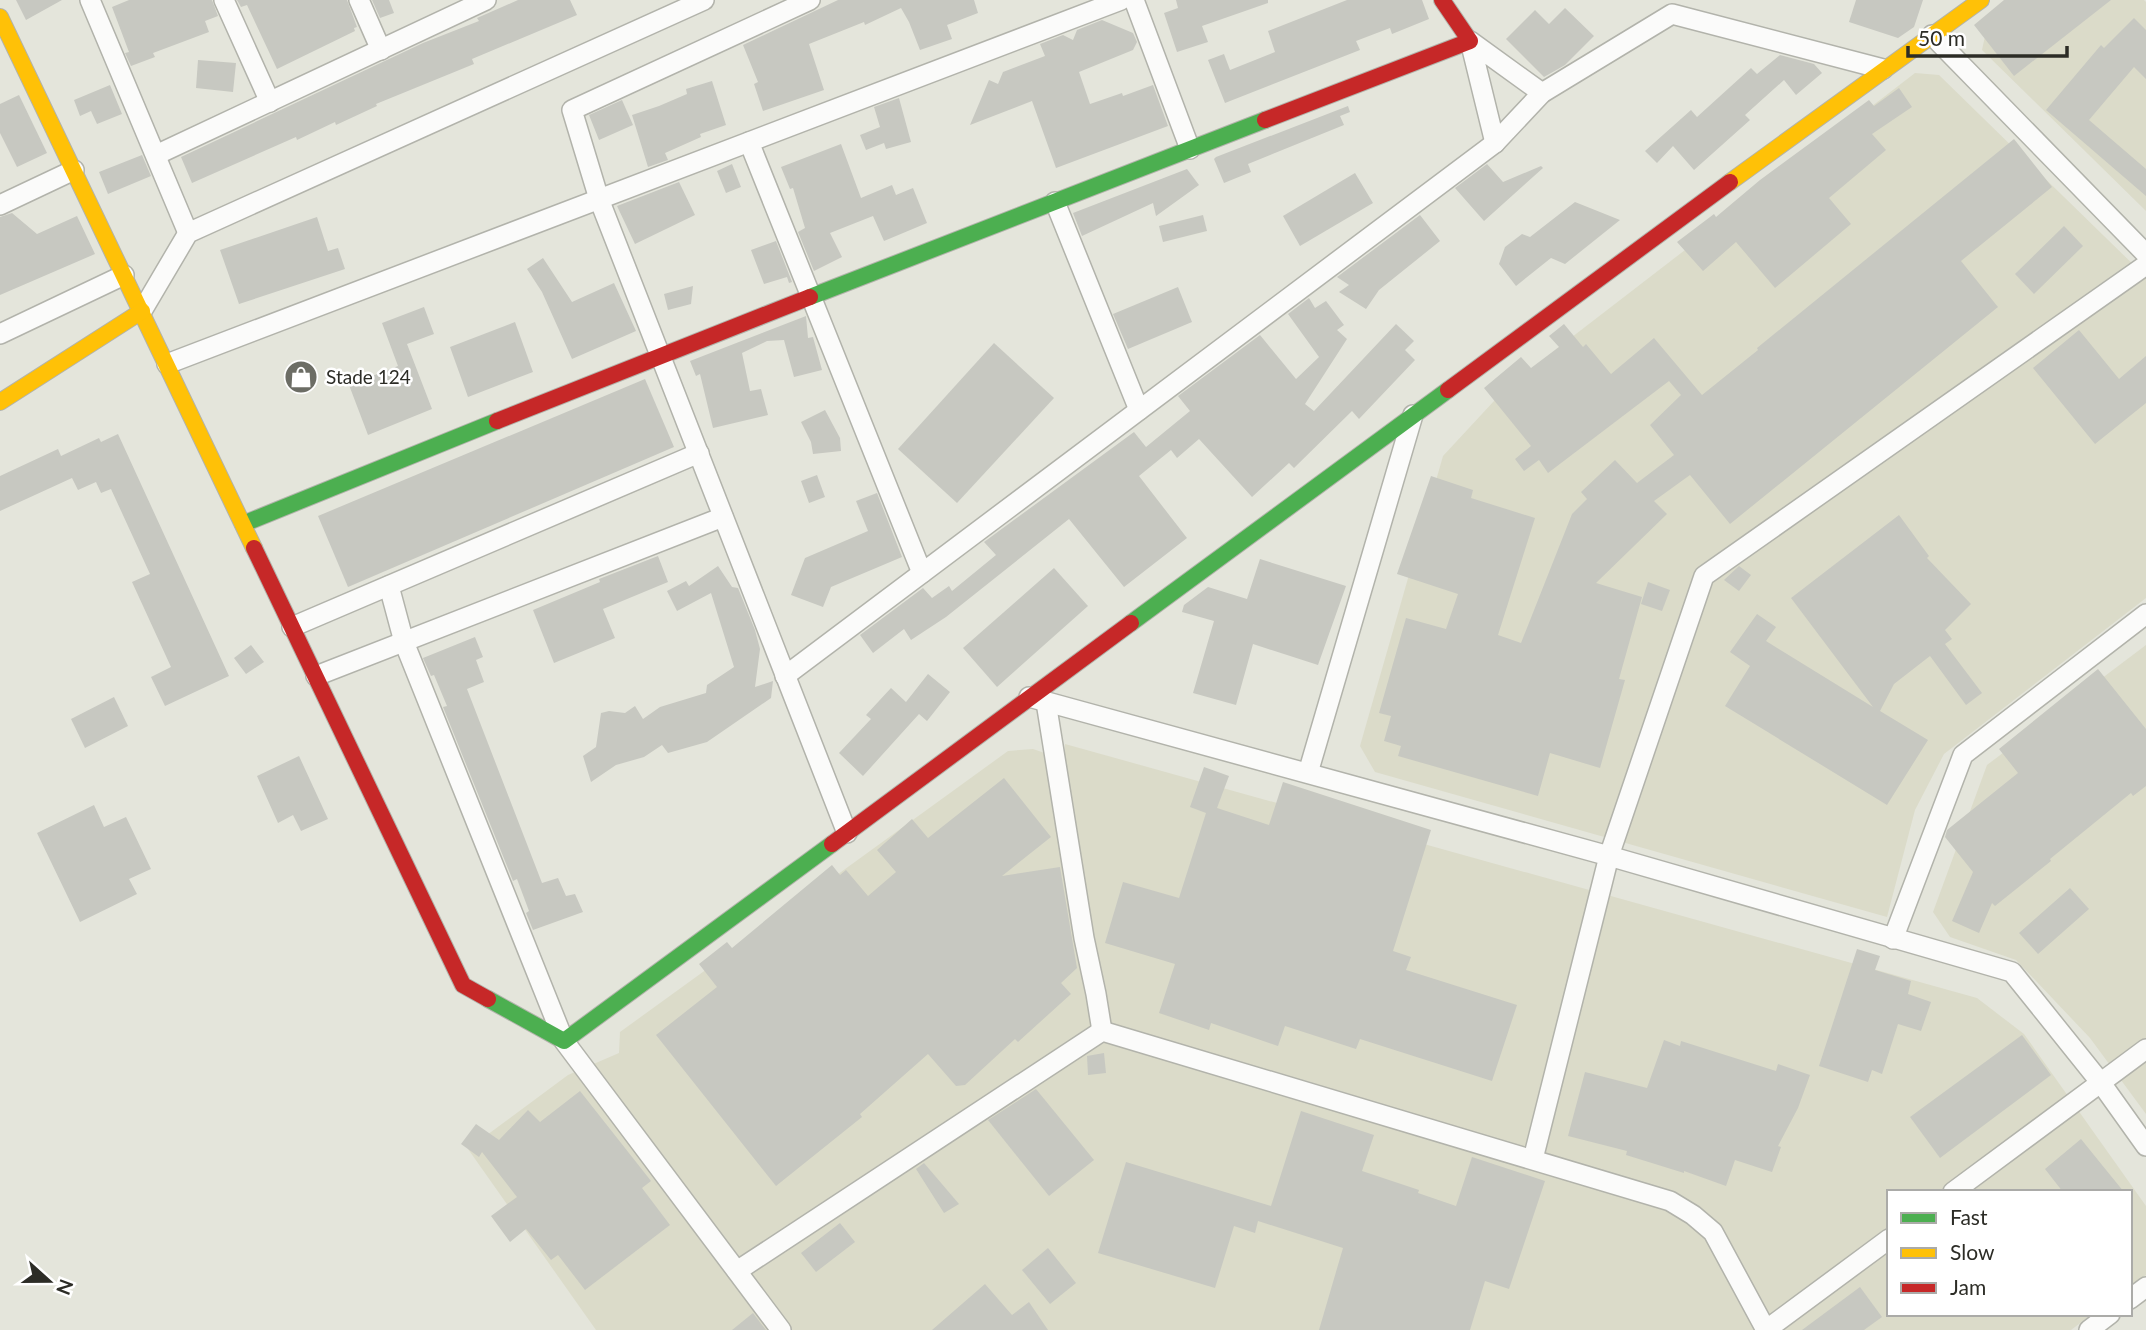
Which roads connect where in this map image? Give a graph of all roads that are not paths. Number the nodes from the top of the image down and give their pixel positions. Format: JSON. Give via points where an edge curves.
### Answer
{"nodes":[{"id":1,"x":90,"y":0,"type":"edge"},
{"id":2,"x":224,"y":0,"type":"edge"},
{"id":3,"x":359,"y":0,"type":"edge"},
{"id":4,"x":486,"y":0,"type":"edge"},
{"id":5,"x":704,"y":0,"type":"edge"},
{"id":6,"x":810,"y":0,"type":"edge"},
{"id":7,"x":1121,"y":0,"type":"edge"},
{"id":8,"x":1134,"y":0,"type":"edge"},
{"id":9,"x":1442,"y":0,"type":"edge"},
{"id":10,"x":1657,"y":0,"type":"edge"},
{"id":11,"x":1981,"y":0,"type":"edge"},
{"id":12,"x":1672,"y":14,"type":"junction"},
{"id":13,"x":0,"y":17,"type":"edge"},
{"id":14,"x":1932,"y":34,"type":"junction"},
{"id":15,"x":1470,"y":41,"type":"junction"},
{"id":16,"x":381,"y":50,"type":"junction"},
{"id":17,"x":1883,"y":69,"type":"junction"},
{"id":18,"x":1542,"y":93,"type":"junction"},
{"id":19,"x":270,"y":102,"type":"junction"},
{"id":20,"x":749,"y":142,"type":"junction"},
{"id":21,"x":1495,"y":143,"type":"junction"},
{"id":22,"x":1190,"y":149,"type":"junction"},
{"id":23,"x":156,"y":155,"type":"junction"},
{"id":24,"x":74,"y":170,"type":"junction"},
{"id":25,"x":599,"y":199,"type":"junction"},
{"id":26,"x":1055,"y":202,"type":"junction"},
{"id":27,"x":0,"y":205,"type":"edge"},
{"id":28,"x":188,"y":233,"type":"junction"},
{"id":29,"x":2146,"y":254,"type":"edge"},
{"id":30,"x":2146,"y":265,"type":"edge"},
{"id":31,"x":124,"y":275,"type":"junction"},
{"id":32,"x":811,"y":296,"type":"junction"},
{"id":33,"x":142,"y":311,"type":"junction"},
{"id":34,"x":0,"y":334,"type":"edge"},
{"id":35,"x":660,"y":355,"type":"junction"},
{"id":36,"x":167,"y":364,"type":"junction"},
{"id":37,"x":0,"y":402,"type":"edge"},
{"id":38,"x":1139,"y":410,"type":"junction"},
{"id":39,"x":1413,"y":415,"type":"junction"},
{"id":40,"x":699,"y":453,"type":"junction"},
{"id":41,"x":723,"y":517,"type":"junction"},
{"id":42,"x":243,"y":524,"type":"junction"},
{"id":43,"x":922,"y":573,"type":"junction"},
{"id":44,"x":388,"y":586,"type":"junction"},
{"id":45,"x":2146,"y":614,"type":"edge"},
{"id":46,"x":292,"y":627,"type":"junction"},
{"id":47,"x":404,"y":642,"type":"junction"},
{"id":48,"x":785,"y":676,"type":"junction"},
{"id":49,"x":316,"y":677,"type":"junction"},
{"id":50,"x":1038,"y":699,"type":"junction"},
{"id":51,"x":1308,"y":773,"type":"junction"},
{"id":52,"x":847,"y":834,"type":"junction"},
{"id":53,"x":1609,"y":856,"type":"junction"},
{"id":54,"x":1894,"y":939,"type":"junction"},
{"id":55,"x":1102,"y":1031,"type":"junction"},
{"id":56,"x":564,"y":1041,"type":"junction"},
{"id":57,"x":2146,"y":1049,"type":"edge"},
{"id":58,"x":2101,"y":1083,"type":"junction"},
{"id":59,"x":2146,"y":1146,"type":"edge"},
{"id":60,"x":1533,"y":1159,"type":"junction"},
{"id":61,"x":1956,"y":1190,"type":"edge"},
{"id":62,"x":1887,"y":1240,"type":"edge"},
{"id":63,"x":737,"y":1271,"type":"junction"},
{"id":64,"x":2107,"y":1316,"type":"edge"},
{"id":65,"x":781,"y":1330,"type":"edge"},
{"id":66,"x":1766,"y":1330,"type":"edge"},
{"id":67,"x":2089,"y":1330,"type":"edge"}],
"edges":[{"from":1,"to":23,"type":"street"},
{"from":2,"to":19,"type":"street"},
{"from":3,"to":16,"type":"street"},
{"from":4,"to":16,"type":"street"},
{"from":5,"to":28,"type":"street"},
{"from":6,"to":25,"type":"street","via":[[572,110]]},
{"from":7,"to":20,"type":"street"},
{"from":8,"to":22,"type":"street"},
{"from":9,"to":15,"type":"street"},
{"from":10,"to":12,"type":"street"},
{"from":11,"to":14,"type":"street"},
{"from":12,"to":17,"type":"street"},
{"from":12,"to":18,"type":"street"},
{"from":13,"to":24,"type":"street"},
{"from":14,"to":17,"type":"street"},
{"from":14,"to":29,"type":"street"},
{"from":15,"to":18,"type":"street"},
{"from":15,"to":21,"type":"street"},
{"from":15,"to":22,"type":"street"},
{"from":16,"to":19,"type":"street"},
{"from":17,"to":39,"type":"street"},
{"from":18,"to":21,"type":"street"},
{"from":19,"to":23,"type":"street"},
{"from":20,"to":25,"type":"street"},
{"from":20,"to":32,"type":"street"},
{"from":21,"to":38,"type":"street"},
{"from":22,"to":26,"type":"street"},
{"from":23,"to":28,"type":"street"},
{"from":24,"to":27,"type":"street"},
{"from":24,"to":31,"type":"street"},
{"from":25,"to":35,"type":"street"},
{"from":25,"to":36,"type":"street"},
{"from":26,"to":32,"type":"street"},
{"from":26,"to":38,"type":"street"},
{"from":28,"to":33,"type":"street"},
{"from":30,"to":53,"type":"street","via":[[1704,576]]},
{"from":31,"to":33,"type":"street"},
{"from":31,"to":34,"type":"street"},
{"from":32,"to":35,"type":"street"},
{"from":32,"to":43,"type":"street"},
{"from":33,"to":36,"type":"street"},
{"from":33,"to":37,"type":"street"},
{"from":35,"to":40,"type":"street"},
{"from":35,"to":42,"type":"street"},
{"from":36,"to":42,"type":"street"},
{"from":38,"to":43,"type":"street"},
{"from":39,"to":50,"type":"street"},
{"from":39,"to":51,"type":"street"},
{"from":40,"to":41,"type":"street"},
{"from":40,"to":44,"type":"street"},
{"from":41,"to":47,"type":"street"},
{"from":41,"to":48,"type":"street"},
{"from":42,"to":46,"type":"street"},
{"from":43,"to":48,"type":"street"},
{"from":44,"to":46,"type":"street"},
{"from":44,"to":47,"type":"street"},
{"from":45,"to":54,"type":"street","via":[[1963,755]]},
{"from":46,"to":49,"type":"street"},
{"from":47,"to":49,"type":"street"},
{"from":47,"to":56,"type":"street"},
{"from":48,"to":52,"type":"street"},
{"from":49,"to":56,"type":"street","via":[[463,985]]},
{"from":50,"to":51,"type":"street"},
{"from":50,"to":52,"type":"street"},
{"from":50,"to":55,"type":"street"},
{"from":51,"to":53,"type":"street"},
{"from":52,"to":56,"type":"street"},
{"from":53,"to":54,"type":"street"},
{"from":53,"to":60,"type":"street"},
{"from":54,"to":58,"type":"street","via":[[2012,972]]},
{"from":55,"to":60,"type":"street"},
{"from":55,"to":63,"type":"street"},
{"from":56,"to":63,"type":"street"},
{"from":57,"to":58,"type":"street"},
{"from":58,"to":59,"type":"street"},
{"from":58,"to":61,"type":"street"},
{"from":60,"to":66,"type":"street","via":[[1670,1201],[1693,1214],[1713,1232]]},
{"from":62,"to":66,"type":"street"},
{"from":63,"to":65,"type":"street"},
{"from":64,"to":67,"type":"street"}]}
